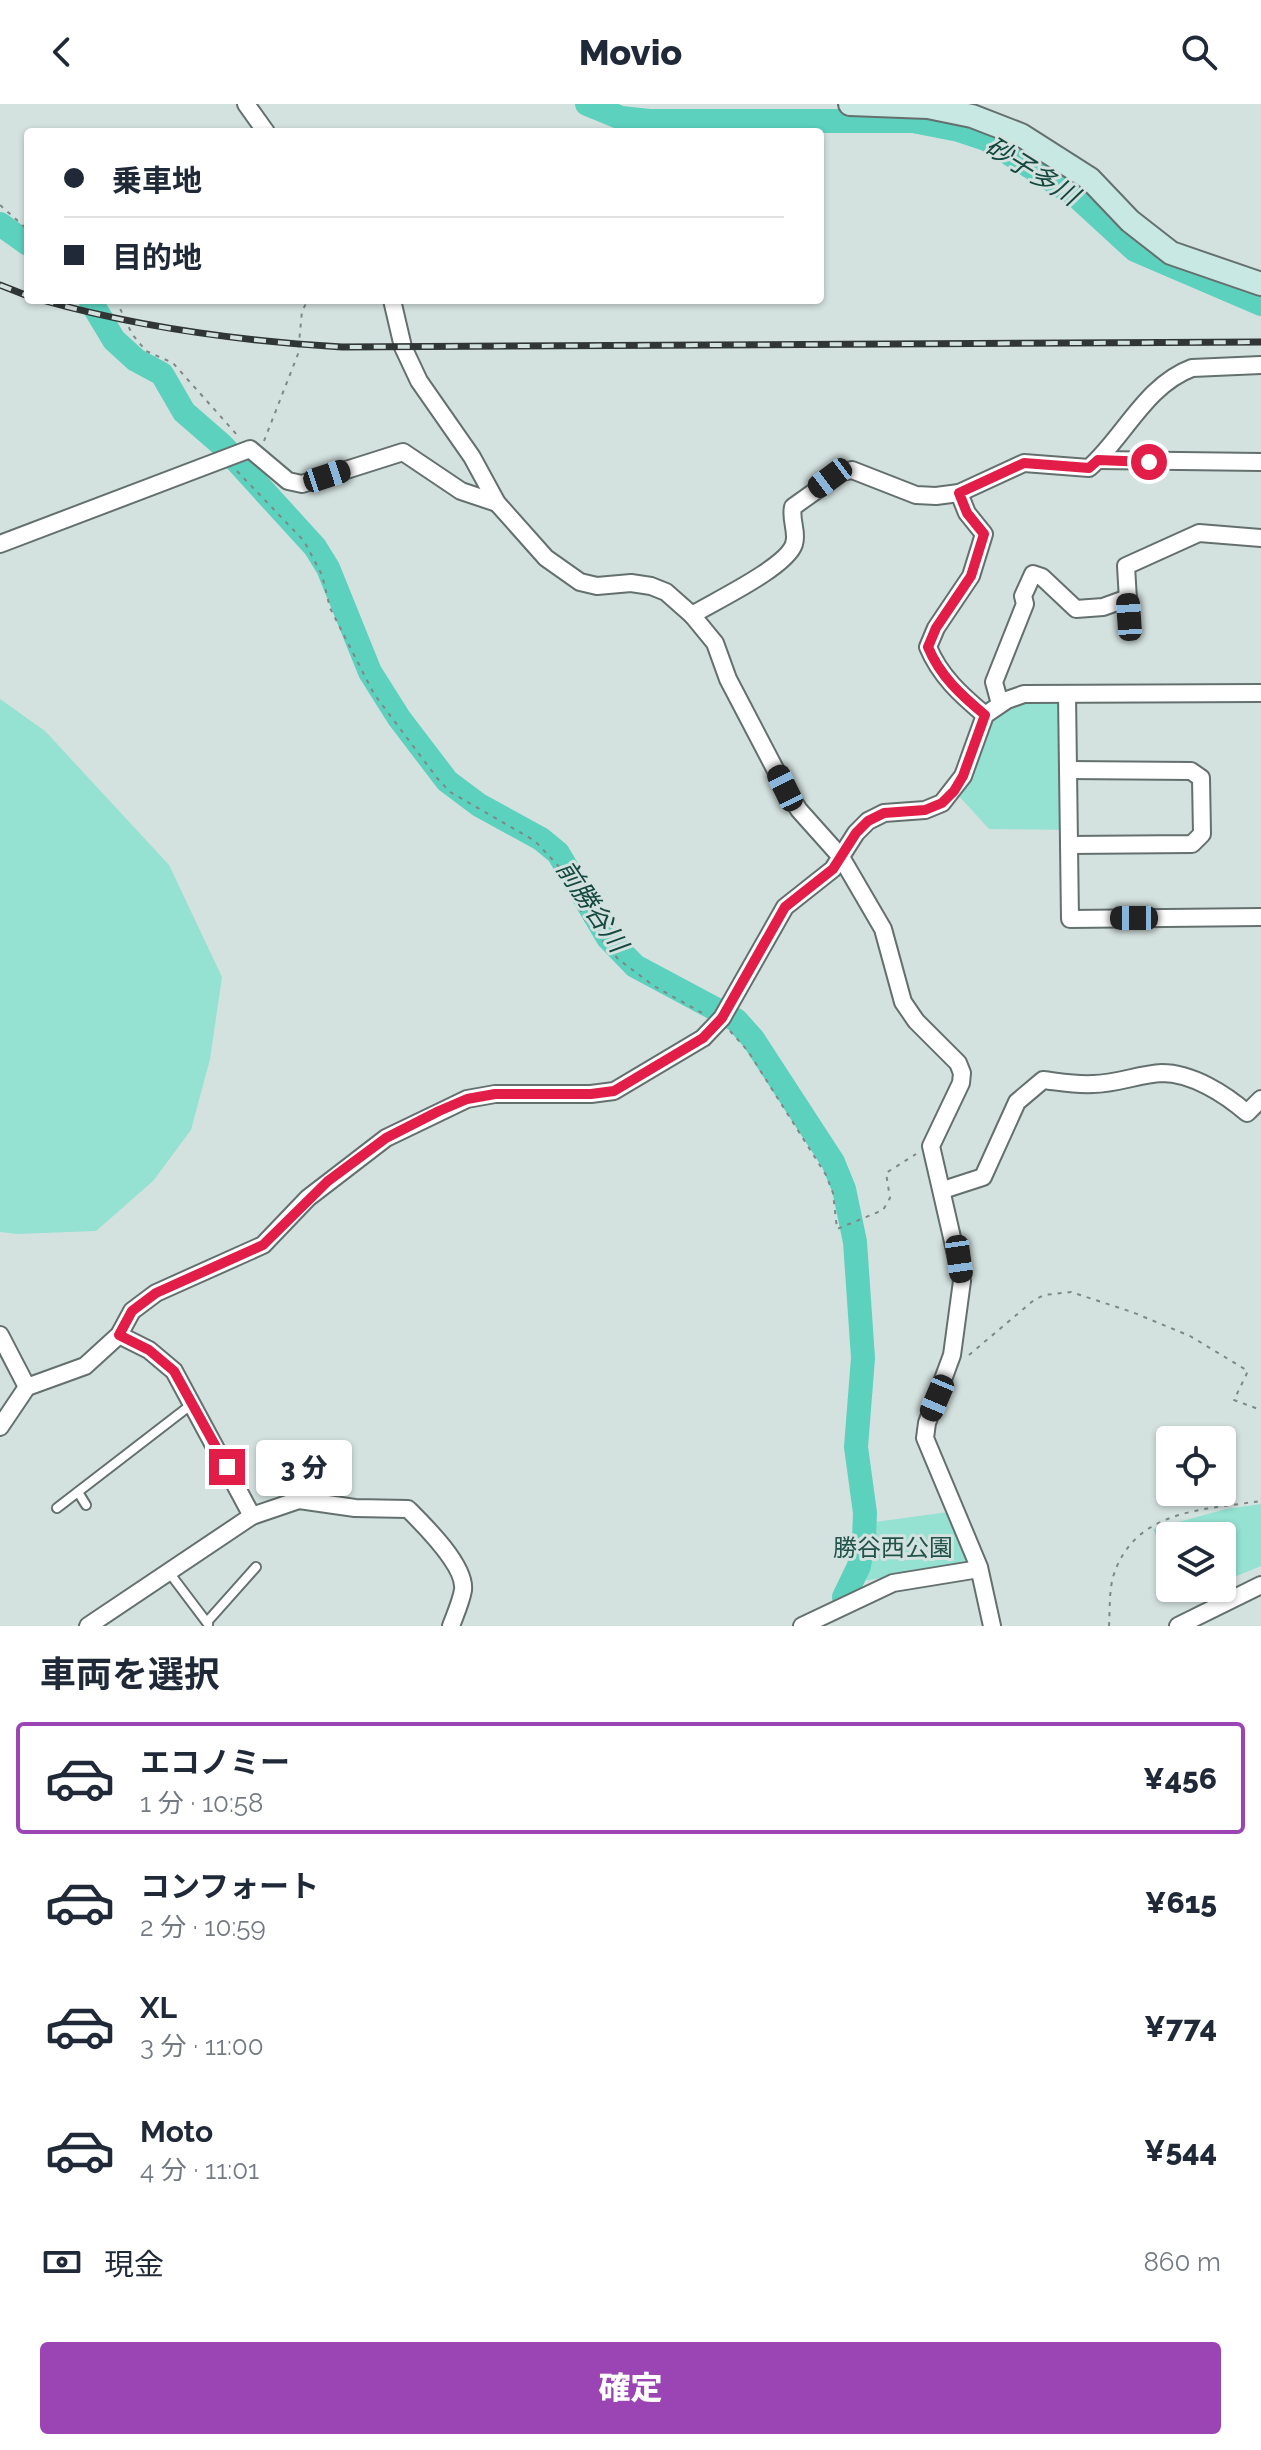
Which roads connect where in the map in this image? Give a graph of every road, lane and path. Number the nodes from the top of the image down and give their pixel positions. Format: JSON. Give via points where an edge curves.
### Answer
{"nodes":[{"id":1,"x":246,"y":104,"type":"edge"},
{"id":2,"x":850,"y":104,"type":"edge"},
{"id":3,"x":263,"y":128,"type":"edge"},
{"id":4,"x":0,"y":205,"type":"edge"},
{"id":5,"x":24,"y":226,"type":"edge"},
{"id":6,"x":1261,"y":284,"type":"edge"},
{"id":7,"x":118,"y":304,"type":"edge"},
{"id":8,"x":306,"y":304,"type":"edge"},
{"id":9,"x":393,"y":304,"type":"edge"},
{"id":10,"x":1261,"y":365,"type":"edge"},
{"id":11,"x":254,"y":451,"type":"junction"},
{"id":12,"x":227,"y":459,"type":"junction"},
{"id":13,"x":1098,"y":460,"type":"junction"},
{"id":14,"x":1261,"y":462,"type":"edge"},
{"id":15,"x":959,"y":493,"type":"junction"},
{"id":16,"x":497,"y":503,"type":"junction"},
{"id":17,"x":1261,"y":538,"type":"edge"},
{"id":18,"x":0,"y":544,"type":"edge"},
{"id":19,"x":1128,"y":598,"type":"junction"},
{"id":20,"x":692,"y":615,"type":"junction"},
{"id":21,"x":1129,"y":617,"type":"dead end"},
{"id":22,"x":1261,"y":693,"type":"edge"},
{"id":23,"x":1067,"y":694,"type":"junction"},
{"id":24,"x":1000,"y":704,"type":"junction"},
{"id":25,"x":985,"y":715,"type":"junction"},
{"id":26,"x":1068,"y":770,"type":"junction"},
{"id":27,"x":1069,"y":845,"type":"junction"},
{"id":28,"x":841,"y":857,"type":"junction"},
{"id":29,"x":1261,"y":917,"type":"edge"},
{"id":30,"x":718,"y":1020,"type":"junction"},
{"id":31,"x":1261,"y":1099,"type":"edge"},
{"id":32,"x":931,"y":1146,"type":"junction"},
{"id":33,"x":943,"y":1190,"type":"junction"},
{"id":34,"x":0,"y":1335,"type":"edge"},
{"id":35,"x":119,"y":1335,"type":"junction"},
{"id":36,"x":950,"y":1364,"type":"junction"},
{"id":37,"x":27,"y":1387,"type":"junction"},
{"id":38,"x":192,"y":1404,"type":"junction"},
{"id":39,"x":1261,"y":1410,"type":"edge"},
{"id":40,"x":0,"y":1427,"type":"edge"},
{"id":41,"x":78,"y":1492,"type":"junction"},
{"id":42,"x":1261,"y":1501,"type":"edge"},
{"id":43,"x":86,"y":1505,"type":"dead end"},
{"id":44,"x":57,"y":1508,"type":"dead end"},
{"id":45,"x":252,"y":1516,"type":"junction"},
{"id":46,"x":256,"y":1567,"type":"dead end"},
{"id":47,"x":979,"y":1569,"type":"junction"},
{"id":48,"x":168,"y":1571,"type":"junction"},
{"id":49,"x":1261,"y":1585,"type":"edge"},
{"id":50,"x":208,"y":1624,"type":"edge"},
{"id":51,"x":88,"y":1626,"type":"edge"},
{"id":52,"x":451,"y":1626,"type":"edge"},
{"id":53,"x":802,"y":1626,"type":"edge"},
{"id":54,"x":992,"y":1626,"type":"edge"},
{"id":55,"x":1109,"y":1626,"type":"edge"},
{"id":56,"x":1178,"y":1626,"type":"edge"}],
"edges":[{"from":1,"to":3,"type":"street"},
{"from":2,"to":6,"type":"street","via":[[928,107],[972,116],[1021,135],[1090,179],[1171,253]]},
{"from":4,"to":5,"type":"path"},
{"from":7,"to":11,"type":"path","via":[[146,351],[173,363]]},
{"from":8,"to":11,"type":"path","via":[[298,354]]},
{"from":9,"to":16,"type":"street","via":[[403,347],[419,381]]},
{"from":10,"to":13,"type":"street","via":[[1182,372],[1151,398]]},
{"from":11,"to":12,"type":"street"},
{"from":11,"to":16,"type":"street","via":[[288,481],[302,484],[403,452],[461,491]]},
{"from":12,"to":18,"type":"street"},
{"from":12,"to":30,"type":"path","via":[[304,541],[322,575],[330,608],[374,694],[437,778],[450,792],[535,841],[563,871],[585,920],[618,959],[654,986]]},
{"from":13,"to":14,"type":"street"},
{"from":13,"to":15,"type":"street","via":[[1089,468],[1024,463]]},
{"from":15,"to":20,"type":"street","via":[[916,495],[852,470],[842,472],[793,507],[796,539],[790,554]]},
{"from":15,"to":25,"type":"street","via":[[984,534],[971,576],[928,647],[954,689]]},
{"from":16,"to":20,"type":"street","via":[[546,558],[580,582],[651,586]]},
{"from":17,"to":19,"type":"street","via":[[1199,533],[1126,566]]},
{"from":19,"to":21,"type":"street"},
{"from":19,"to":24,"type":"street","via":[[1076,609],[1033,574],[994,682]]},
{"from":20,"to":28,"type":"street","via":[[715,643],[785,788]]},
{"from":22,"to":23,"type":"street"},
{"from":23,"to":24,"type":"street","via":[[1024,694]]},
{"from":23,"to":26,"type":"street"},
{"from":24,"to":25,"type":"street"},
{"from":25,"to":28,"type":"street","via":[[963,776],[948,797],[925,810],[884,813],[868,821]]},
{"from":26,"to":27,"type":"street"},
{"from":26,"to":27,"type":"street","via":[[1191,771],[1201,778],[1202,834],[1192,844]]},
{"from":27,"to":29,"type":"street","via":[[1070,919]]},
{"from":28,"to":30,"type":"street","via":[[785,907]]},
{"from":28,"to":32,"type":"street","via":[[883,929],[903,1002],[962,1073]]},
{"from":30,"to":32,"type":"path","via":[[748,1051],[826,1175],[837,1229],[883,1210],[890,1198],[886,1173]]},
{"from":30,"to":35,"type":"street","via":[[703,1038],[614,1091],[467,1099],[386,1138],[308,1198],[263,1245],[156,1293],[132,1311]]},
{"from":31,"to":33,"type":"street","via":[[1247,1113],[1232,1100],[1176,1074],[1096,1085],[1043,1080],[1017,1102],[983,1177]]},
{"from":32,"to":33,"type":"street"},
{"from":33,"to":36,"type":"street","via":[[962,1281]]},
{"from":34,"to":37,"type":"street"},
{"from":35,"to":37,"type":"street","via":[[85,1366]]},
{"from":35,"to":38,"type":"street","via":[[174,1371]]},
{"from":36,"to":39,"type":"path","via":[[978,1350],[1034,1300],[1071,1292],[1190,1336],[1248,1371],[1234,1400]]},
{"from":36,"to":47,"type":"street","via":[[925,1438]]},
{"from":37,"to":40,"type":"street"},
{"from":38,"to":41,"type":"lane"},
{"from":38,"to":45,"type":"street"},
{"from":41,"to":43,"type":"lane"},
{"from":41,"to":44,"type":"lane"},
{"from":42,"to":55,"type":"path","via":[[1218,1505],[1154,1522],[1139,1533],[1112,1579]]},
{"from":45,"to":48,"type":"street"},
{"from":45,"to":52,"type":"street","via":[[299,1500],[408,1509],[433,1533],[460,1574],[463,1588]]},
{"from":46,"to":50,"type":"lane","via":[[252,1579]]},
{"from":47,"to":53,"type":"street","via":[[893,1583]]},
{"from":47,"to":54,"type":"street"},
{"from":48,"to":50,"type":"lane"},
{"from":48,"to":51,"type":"street"},
{"from":49,"to":56,"type":"street"}]}
